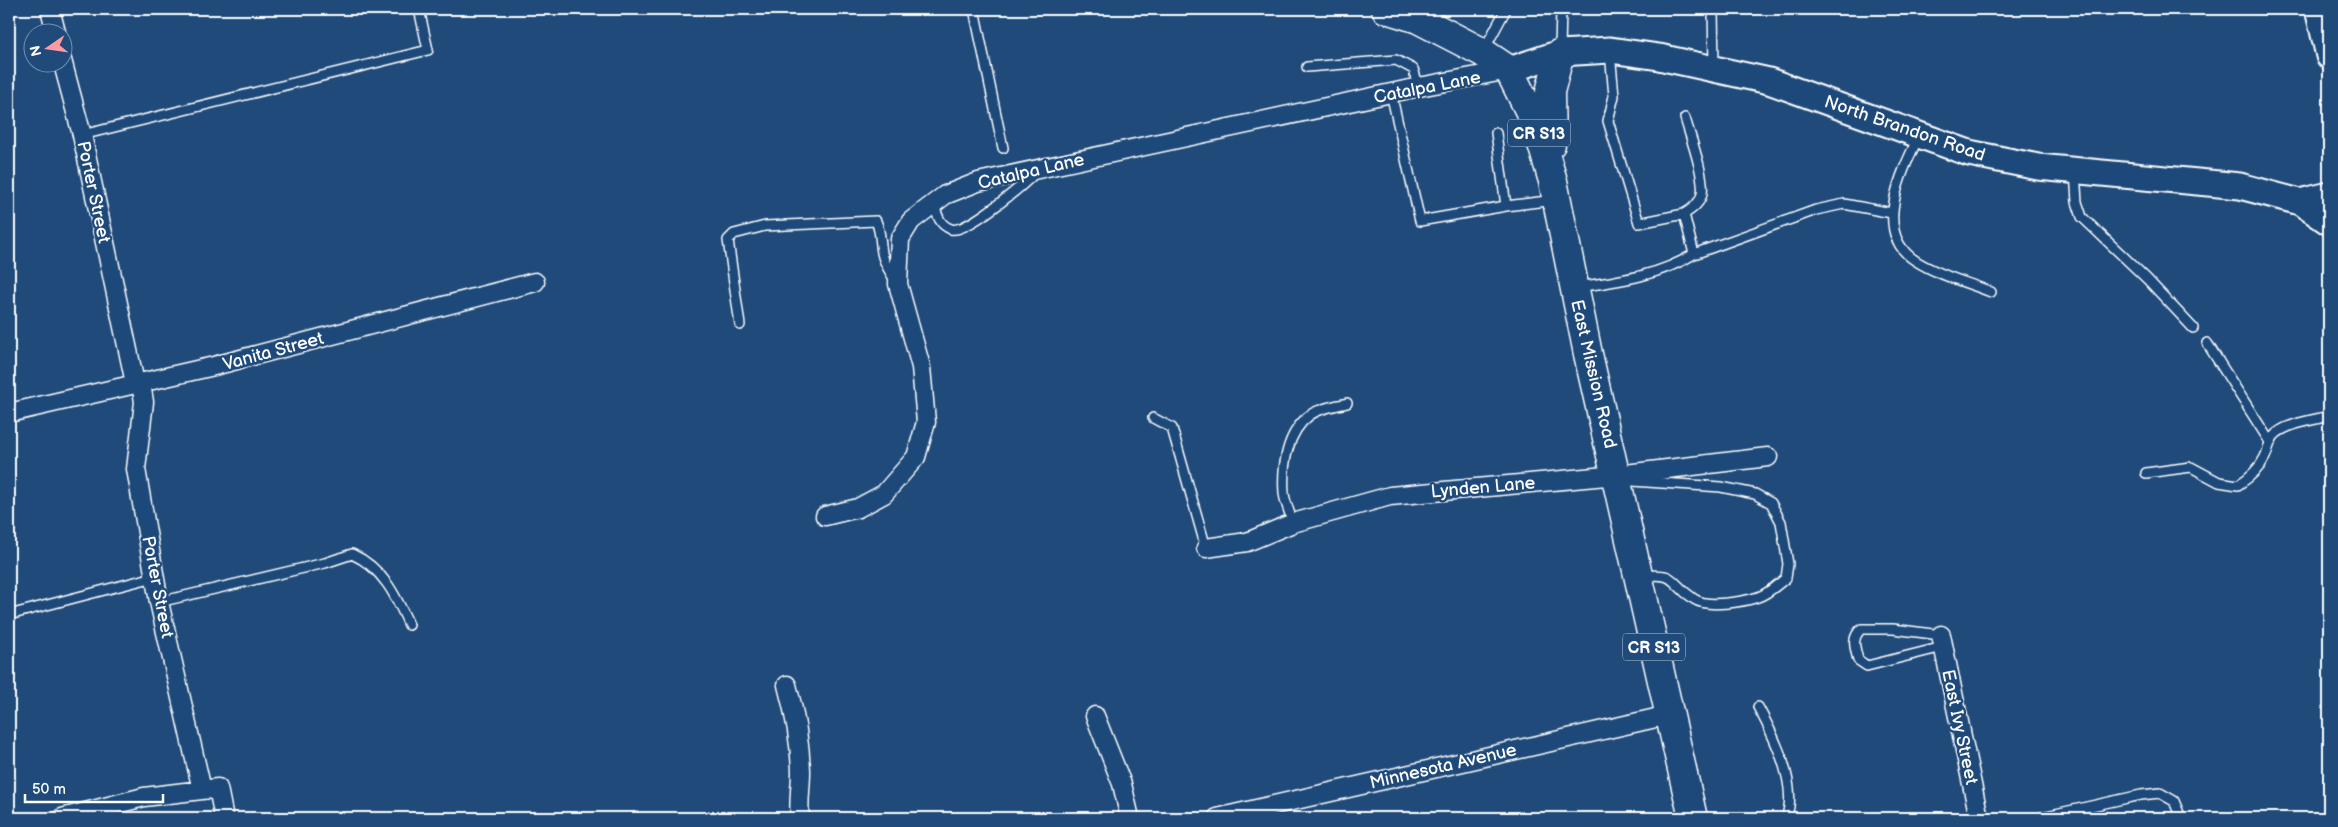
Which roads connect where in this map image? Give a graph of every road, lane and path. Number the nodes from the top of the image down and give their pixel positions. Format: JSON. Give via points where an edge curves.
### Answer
{"nodes":[{"id":1,"x":50,"y":9,"type":"edge"},
{"id":2,"x":419,"y":9,"type":"edge"},
{"id":3,"x":974,"y":9,"type":"edge"},
{"id":4,"x":1386,"y":9,"type":"edge"},
{"id":5,"x":1506,"y":9,"type":"edge"},
{"id":6,"x":1561,"y":9,"type":"edge"},
{"id":7,"x":1713,"y":9,"type":"edge"},
{"id":8,"x":2318,"y":9,"type":"edge"},
{"id":9,"x":53,"y":22,"type":"edge"},
{"id":10,"x":1610,"y":50,"type":"junction"},
{"id":11,"x":1482,"y":52,"type":"junction"},
{"id":12,"x":1560,"y":53,"type":"junction"},
{"id":13,"x":2329,"y":56,"type":"edge"},
{"id":14,"x":1307,"y":67,"type":"dead end"},
{"id":15,"x":1714,"y":69,"type":"junction"},
{"id":16,"x":1509,"y":70,"type":"junction"},
{"id":17,"x":65,"y":72,"type":"edge"},
{"id":18,"x":1419,"y":87,"type":"junction"},
{"id":19,"x":1391,"y":93,"type":"junction"},
{"id":20,"x":1685,"y":118,"type":"dead end"},
{"id":21,"x":1496,"y":133,"type":"dead end"},
{"id":22,"x":82,"y":135,"type":"junction"},
{"id":23,"x":1920,"y":136,"type":"junction"},
{"id":24,"x":1003,"y":148,"type":"dead end"},
{"id":25,"x":1038,"y":169,"type":"junction"},
{"id":26,"x":2075,"y":169,"type":"junction"},
{"id":27,"x":1555,"y":190,"type":"junction"},
{"id":28,"x":2329,"y":195,"type":"edge"},
{"id":29,"x":2300,"y":202,"type":"junction"},
{"id":30,"x":934,"y":204,"type":"junction"},
{"id":31,"x":1506,"y":206,"type":"junction"},
{"id":32,"x":1892,"y":213,"type":"junction"},
{"id":33,"x":1684,"y":214,"type":"junction"},
{"id":34,"x":2329,"y":222,"type":"edge"},
{"id":35,"x":1694,"y":254,"type":"junction"},
{"id":36,"x":535,"y":282,"type":"dead end"},
{"id":37,"x":898,"y":284,"type":"junction"},
{"id":38,"x":1575,"y":288,"type":"junction"},
{"id":39,"x":1991,"y":292,"type":"dead end"},
{"id":40,"x":740,"y":326,"type":"dead end"},
{"id":41,"x":2193,"y":328,"type":"dead end"},
{"id":42,"x":2207,"y":343,"type":"dead end"},
{"id":43,"x":138,"y":383,"type":"junction"},
{"id":44,"x":1347,"y":403,"type":"dead end"},
{"id":45,"x":9,"y":413,"type":"edge"},
{"id":46,"x":2329,"y":416,"type":"edge"},
{"id":47,"x":1153,"y":418,"type":"dead end"},
{"id":48,"x":2270,"y":442,"type":"junction"},
{"id":49,"x":1768,"y":457,"type":"dead end"},
{"id":50,"x":2146,"y":473,"type":"dead end"},
{"id":51,"x":1618,"y":479,"type":"junction"},
{"id":52,"x":826,"y":516,"type":"dead end"},
{"id":53,"x":1293,"y":523,"type":"junction"},
{"id":54,"x":1206,"y":548,"type":"joint"},
{"id":55,"x":1639,"y":576,"type":"junction"},
{"id":56,"x":154,"y":577,"type":"junction"},
{"id":57,"x":159,"y":602,"type":"junction"},
{"id":58,"x":9,"y":615,"type":"edge"},
{"id":59,"x":410,"y":626,"type":"dead end"},
{"id":60,"x":1942,"y":641,"type":"junction"},
{"id":61,"x":787,"y":685,"type":"dead end"},
{"id":62,"x":1758,"y":707,"type":"dead end"},
{"id":63,"x":1669,"y":715,"type":"junction"},
{"id":64,"x":1095,"y":716,"type":"dead end"},
{"id":65,"x":210,"y":789,"type":"junction"},
{"id":66,"x":64,"y":818,"type":"edge"},
{"id":67,"x":224,"y":818,"type":"edge"},
{"id":68,"x":800,"y":818,"type":"edge"},
{"id":69,"x":1130,"y":818,"type":"edge"},
{"id":70,"x":1217,"y":818,"type":"edge"},
{"id":71,"x":1693,"y":818,"type":"edge"},
{"id":72,"x":1786,"y":818,"type":"edge"},
{"id":73,"x":1979,"y":818,"type":"edge"},
{"id":74,"x":2037,"y":818,"type":"edge"},
{"id":75,"x":2181,"y":818,"type":"edge"}],
"edges":[{"from":1,"to":9,"type":"street"},
{"from":2,"to":22,"type":"lane","via":[[428,50]]},
{"from":3,"to":24,"type":"lane"},
{"from":4,"to":11,"type":"main road","name":"East Mission Road","number":"CR S13","via":[[1418,19]]},
{"from":5,"to":11,"type":"lane"},
{"from":6,"to":12,"type":"lane"},
{"from":7,"to":15,"type":"lane"},
{"from":8,"to":13,"type":"street"},
{"from":10,"to":12,"type":"street","name":"North Brandon Road"},
{"from":10,"to":15,"type":"street","name":"North Brandon Road"},
{"from":10,"to":33,"type":"lane","via":[[1614,96],[1608,121],[1639,223]]},
{"from":11,"to":16,"type":"main road","name":"East Mission Road","number":"CR S13"},
{"from":12,"to":16,"type":"street","name":"North Brandon Road"},
{"from":12,"to":27,"type":"main road","via":[[1550,92]]},
{"from":14,"to":18,"type":"lane","via":[[1396,60],[1413,69]]},
{"from":15,"to":23,"type":"street","name":"North Brandon Road","via":[[1770,81]]},
{"from":16,"to":18,"type":"street","name":"Catalpa Lane"},
{"from":16,"to":27,"type":"main road","name":"East Mission Road","number":"CR S13","via":[[1536,124]]},
{"from":17,"to":22,"type":"street","name":"Porter Street"},
{"from":18,"to":19,"type":"street","name":"Catalpa Lane"},
{"from":19,"to":25,"type":"street","name":"Catalpa Lane"},
{"from":19,"to":31,"type":"lane","via":[[1420,221]]},
{"from":20,"to":33,"type":"lane","via":[[1699,165],[1702,194],[1694,208]]},
{"from":21,"to":31,"type":"lane"},
{"from":22,"to":43,"type":"street","name":"Porter Street"},
{"from":23,"to":26,"type":"street","name":"North Brandon Road","via":[[1969,154],[2038,168]]},
{"from":23,"to":32,"type":"lane","via":[[1897,184]]},
{"from":25,"to":30,"type":"street","name":"Catalpa Lane","via":[[978,182],[945,195]]},
{"from":25,"to":30,"type":"lane","via":[[1014,192],[958,229],[943,224]]},
{"from":26,"to":29,"type":"street","name":"North Brandon Road","via":[[2240,186]]},
{"from":26,"to":41,"type":"lane","via":[[2077,202],[2082,217]]},
{"from":27,"to":31,"type":"lane"},
{"from":27,"to":38,"type":"main road","name":"East Mission Road","number":"CR S13"},
{"from":28,"to":29,"type":"street"},
{"from":29,"to":34,"type":"street","name":"North Brandon Road"},
{"from":30,"to":37,"type":"street","name":"Catalpa Lane","via":[[905,227],[900,240]]},
{"from":32,"to":35,"type":"lane","via":[[1844,204],[1816,210]]},
{"from":32,"to":39,"type":"lane","via":[[1898,244],[1914,260]]},
{"from":33,"to":35,"type":"lane"},
{"from":35,"to":38,"type":"lane","via":[[1678,264],[1636,278]]},
{"from":36,"to":43,"type":"street","name":"Vanita Street"},
{"from":37,"to":40,"type":"lane","via":[[885,261],[876,221],[765,226],[734,234],[728,240]]},
{"from":37,"to":52,"type":"street","name":"Catalpa Lane","via":[[922,367],[926,422],[916,457],[884,494],[858,508]]},
{"from":38,"to":51,"type":"main road","name":"East Mission Road","number":"CR S13"},
{"from":42,"to":48,"type":"lane"},
{"from":43,"to":45,"type":"street","name":"Vanita Street"},
{"from":43,"to":56,"type":"street","name":"Porter Street","via":[[144,402],[136,469]]},
{"from":44,"to":53,"type":"lane","via":[[1311,413],[1292,437],[1284,470],[1284,494]]},
{"from":46,"to":48,"type":"lane","via":[[2287,428],[2276,433]]},
{"from":47,"to":54,"type":"lane","via":[[1172,428]]},
{"from":48,"to":50,"type":"lane","via":[[2265,458],[2252,476],[2238,486],[2219,482],[2191,467]]},
{"from":49,"to":51,"type":"street","name":"Lynden Lane"},
{"from":51,"to":53,"type":"street","name":"Lynden Lane","via":[[1390,496]]},
{"from":51,"to":55,"type":"main road","name":"East Mission Road","number":"CR S13"},
{"from":51,"to":55,"type":"lane","via":[[1721,487],[1755,494],[1771,503],[1781,522],[1788,564],[1786,578],[1758,597],[1709,605],[1695,600],[1669,576]]},
{"from":53,"to":54,"type":"street","name":"Lynden Lane","via":[[1247,542]]},
{"from":55,"to":63,"type":"main road","name":"East Mission Road","number":"CR S13"},
{"from":56,"to":57,"type":"street","name":"Porter Street"},
{"from":56,"to":58,"type":"lane"},
{"from":57,"to":59,"type":"lane","via":[[325,564],[352,554],[382,576],[395,593]]},
{"from":57,"to":65,"type":"street","name":"Porter Street"},
{"from":60,"to":60,"type":"lane","via":[[1894,629],[1861,629],[1854,642],[1858,660],[1867,666]]},
{"from":60,"to":73,"type":"street","name":"East Ivy Street"},
{"from":61,"to":68,"type":"street","via":[[797,721]]},
{"from":62,"to":72,"type":"lane","via":[[1784,768],[1790,803]]},
{"from":63,"to":70,"type":"street","name":"Minnesota Avenue"},
{"from":63,"to":71,"type":"main road","name":"East Mission Road","number":"CR S13"},
{"from":64,"to":69,"type":"street","via":[[1122,784]]},
{"from":65,"to":66,"type":"street","via":[[144,797]]},
{"from":65,"to":67,"type":"street","name":"Porter Street"},
{"from":74,"to":75,"type":"lane","via":[[2160,793],[2174,801]]}]}
